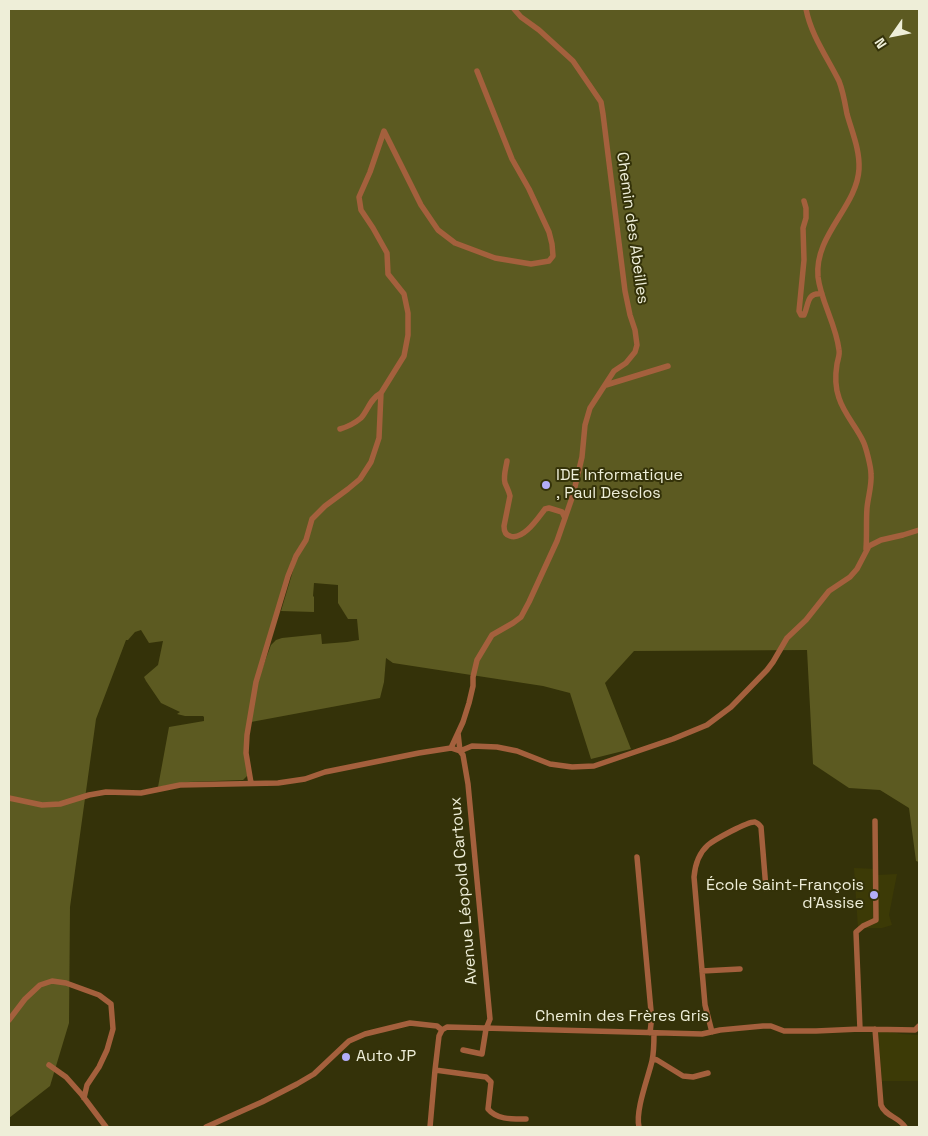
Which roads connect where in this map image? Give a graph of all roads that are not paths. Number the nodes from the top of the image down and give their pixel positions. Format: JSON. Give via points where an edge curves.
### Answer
{"nodes":[{"id":1,"x":514,"y":9,"type":"edge"},
{"id":2,"x":806,"y":9,"type":"edge"},
{"id":3,"x":477,"y":71,"type":"dead end"},
{"id":4,"x":804,"y":201,"type":"dead end"},
{"id":5,"x":822,"y":294,"type":"junction"},
{"id":6,"x":668,"y":366,"type":"dead end"},
{"id":7,"x":606,"y":385,"type":"junction"},
{"id":8,"x":381,"y":393,"type":"junction"},
{"id":9,"x":340,"y":429,"type":"dead end"},
{"id":10,"x":507,"y":461,"type":"dead end"},
{"id":11,"x":565,"y":518,"type":"junction"},
{"id":12,"x":919,"y":530,"type":"edge"},
{"id":13,"x":866,"y":549,"type":"junction"},
{"id":14,"x":458,"y":733,"type":"junction"},
{"id":15,"x":451,"y":748,"type":"junction"},
{"id":16,"x":460,"y":751,"type":"junction"},
{"id":17,"x":250,"y":783,"type":"junction"},
{"id":18,"x":9,"y":798,"type":"edge"},
{"id":19,"x":875,"y":821,"type":"dead end"},
{"id":20,"x":637,"y":857,"type":"dead end"},
{"id":21,"x":766,"y":889,"type":"dead end"},
{"id":22,"x":740,"y":970,"type":"dead end"},
{"id":23,"x":702,"y":971,"type":"junction"},
{"id":24,"x":9,"y":1020,"type":"edge"},
{"id":25,"x":919,"y":1026,"type":"edge"},
{"id":26,"x":486,"y":1029,"type":"junction"},
{"id":27,"x":860,"y":1029,"type":"junction"},
{"id":28,"x":875,"y":1029,"type":"junction"},
{"id":29,"x":442,"y":1030,"type":"junction"},
{"id":30,"x":712,"y":1032,"type":"junction"},
{"id":31,"x":652,"y":1033,"type":"junction"},
{"id":32,"x":463,"y":1050,"type":"dead end"},
{"id":33,"x":653,"y":1059,"type":"junction"},
{"id":34,"x":48,"y":1065,"type":"dead end"},
{"id":35,"x":434,"y":1070,"type":"junction"},
{"id":36,"x":708,"y":1073,"type":"dead end"},
{"id":37,"x":84,"y":1098,"type":"junction"},
{"id":38,"x":526,"y":1119,"type":"dead end"},
{"id":39,"x":106,"y":1127,"type":"edge"},
{"id":40,"x":206,"y":1127,"type":"edge"},
{"id":41,"x":431,"y":1127,"type":"edge"},
{"id":42,"x":639,"y":1127,"type":"edge"},
{"id":43,"x":905,"y":1127,"type":"edge"}],
"edges":[{"from":1,"to":7,"type":"street","name":"Chemin des Abeilles","via":[[573,61],[601,102],[625,291],[636,345],[630,359],[614,371]]},
{"from":2,"to":5,"type":"street","via":[[815,36],[842,88],[857,143],[859,168],[856,185],[820,253],[818,275]]},
{"from":3,"to":8,"type":"street","via":[[512,159],[549,232],[553,256],[549,261],[531,264],[495,258],[456,243],[438,230],[421,205],[384,131],[359,197],[361,210],[387,253],[388,274],[404,294],[408,335],[404,356]]},
{"from":4,"to":5,"type":"street","via":[[806,218],[800,314],[806,312],[812,295]]},
{"from":5,"to":13,"type":"street","via":[[840,351],[835,382],[839,399],[863,442],[871,473]]},
{"from":6,"to":7,"type":"street"},
{"from":7,"to":11,"type":"street","name":"Chemin des Abeilles","via":[[590,408],[582,457]]},
{"from":8,"to":9,"type":"street","via":[[376,395],[361,417]]},
{"from":8,"to":17,"type":"street","via":[[379,438],[371,462],[360,479],[312,519],[306,540],[288,576],[256,682],[247,735]]},
{"from":10,"to":11,"type":"street","via":[[504,479],[510,496],[504,526],[506,534],[510,537],[521,535],[545,509],[562,512]]},
{"from":11,"to":14,"type":"street","name":"Chemin des Abeilles","via":[[520,617],[492,635],[478,660],[470,703]]},
{"from":12,"to":13,"type":"street","via":[[881,540]]},
{"from":13,"to":16,"type":"street","via":[[857,569],[829,591],[787,638],[767,670],[731,707],[707,725],[594,766],[550,764],[497,746],[472,746]]},
{"from":14,"to":15,"type":"street","name":"Chemin des Abeilles"},
{"from":14,"to":16,"type":"street","name":"Chemin des Abeilles"},
{"from":15,"to":16,"type":"street"},
{"from":15,"to":17,"type":"street","via":[[325,772],[305,779]]},
{"from":16,"to":26,"type":"street","name":"Avenue Léopold Cartoux","via":[[468,784],[490,1019]]},
{"from":17,"to":18,"type":"street","via":[[180,785],[141,793],[106,792],[60,804],[42,805]]},
{"from":19,"to":27,"type":"street","via":[[876,920],[856,932]]},
{"from":20,"to":31,"type":"street"},
{"from":21,"to":23,"type":"street","via":[[761,826],[758,823],[753,822],[708,845],[697,861],[694,877]]},
{"from":22,"to":23,"type":"street"},
{"from":23,"to":30,"type":"street"},
{"from":24,"to":37,"type":"street","via":[[40,985],[52,981],[99,995],[111,1004],[113,1029],[108,1050],[87,1085]]},
{"from":25,"to":28,"type":"street","name":"Chemin des Frères Gris","via":[[915,1030]]},
{"from":26,"to":29,"type":"street","name":"Chemin des Frères Gris","via":[[447,1027]]},
{"from":26,"to":31,"type":"street","name":"Chemin des Frères Gris"},
{"from":26,"to":32,"type":"street","name":"Avenue Léopold Cartoux","via":[[482,1054]]},
{"from":27,"to":28,"type":"street","name":"Chemin des Frères Gris"},
{"from":27,"to":30,"type":"street","name":"Chemin des Frères Gris","via":[[787,1031],[763,1026]]},
{"from":28,"to":43,"type":"street","via":[[881,1105]]},
{"from":29,"to":35,"type":"street"},
{"from":29,"to":40,"type":"street","name":"Chemin des Frères Gris","via":[[437,1026],[410,1023],[365,1034],[348,1042],[314,1074],[297,1084]]},
{"from":30,"to":31,"type":"street","name":"Chemin des Frères Gris"},
{"from":31,"to":33,"type":"street"},
{"from":33,"to":36,"type":"street","via":[[683,1076]]},
{"from":33,"to":42,"type":"street","via":[[638,1114]]},
{"from":34,"to":37,"type":"street","via":[[66,1077]]},
{"from":35,"to":38,"type":"street","via":[[486,1078],[491,1082],[488,1110],[507,1119]]},
{"from":35,"to":41,"type":"street"},
{"from":37,"to":39,"type":"street"}]}
